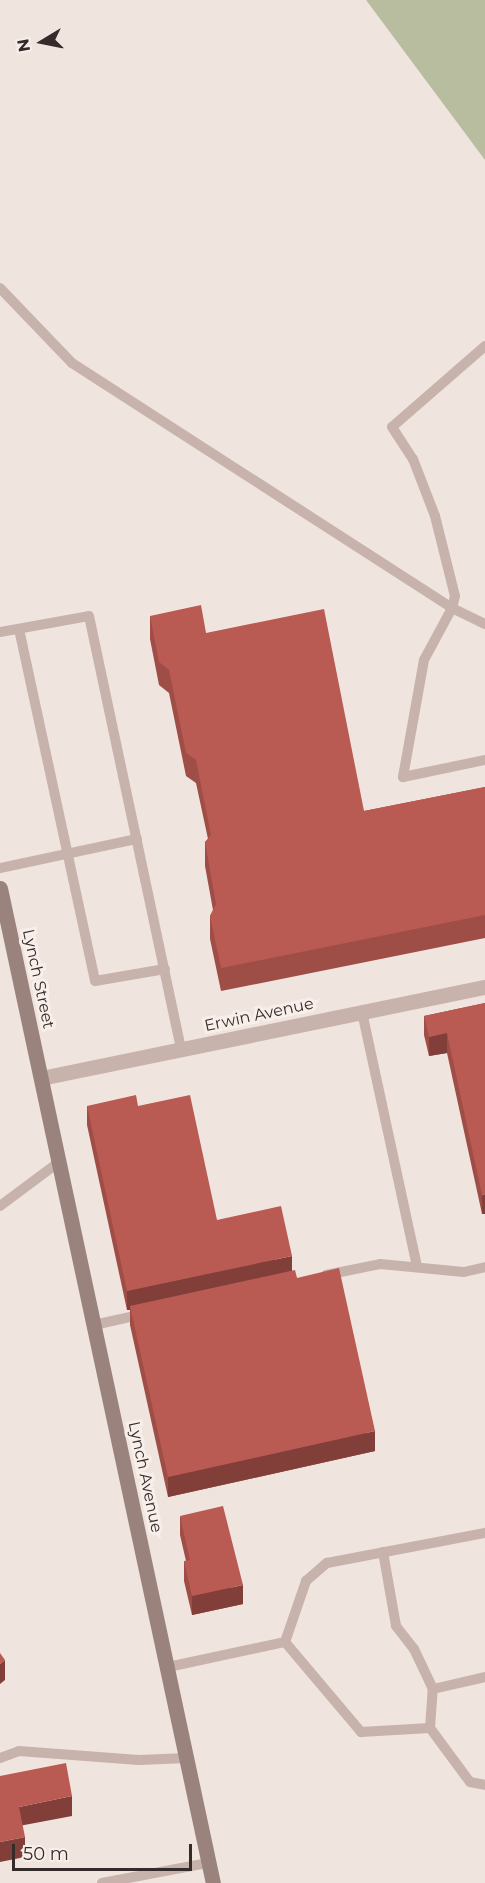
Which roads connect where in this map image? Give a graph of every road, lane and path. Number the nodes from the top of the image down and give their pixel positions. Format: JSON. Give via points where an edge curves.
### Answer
{"nodes":[{"id":1,"x":0,"y":288,"type":"edge"},
{"id":2,"x":485,"y":346,"type":"edge"},
{"id":3,"x":452,"y":608,"type":"junction"},
{"id":4,"x":485,"y":624,"type":"edge"},
{"id":5,"x":19,"y":629,"type":"junction"},
{"id":6,"x":0,"y":632,"type":"edge"},
{"id":7,"x":485,"y":760,"type":"edge"},
{"id":8,"x":137,"y":839,"type":"junction"},
{"id":9,"x":68,"y":855,"type":"junction"},
{"id":10,"x":0,"y":868,"type":"edge"},
{"id":11,"x":0,"y":888,"type":"edge"},
{"id":12,"x":165,"y":969,"type":"junction"},
{"id":13,"x":485,"y":987,"type":"edge"},
{"id":14,"x":362,"y":1012,"type":"junction"},
{"id":15,"x":181,"y":1049,"type":"junction"},
{"id":16,"x":41,"y":1078,"type":"junction"},
{"id":17,"x":59,"y":1162,"type":"junction"},
{"id":18,"x":0,"y":1206,"type":"edge"},
{"id":19,"x":417,"y":1267,"type":"junction"},
{"id":20,"x":485,"y":1267,"type":"edge"},
{"id":21,"x":314,"y":1278,"type":"edge"},
{"id":22,"x":152,"y":1313,"type":"edge"},
{"id":23,"x":94,"y":1325,"type":"junction"},
{"id":24,"x":485,"y":1533,"type":"edge"},
{"id":25,"x":383,"y":1552,"type":"junction"},
{"id":26,"x":285,"y":1642,"type":"junction"},
{"id":27,"x":168,"y":1667,"type":"junction"},
{"id":28,"x":485,"y":1677,"type":"edge"},
{"id":29,"x":433,"y":1689,"type":"junction"},
{"id":30,"x":430,"y":1728,"type":"junction"},
{"id":31,"x":0,"y":1758,"type":"edge"},
{"id":32,"x":187,"y":1758,"type":"junction"},
{"id":33,"x":485,"y":1785,"type":"edge"},
{"id":34,"x":208,"y":1863,"type":"junction"},
{"id":35,"x":102,"y":1883,"type":"edge"},
{"id":36,"x":213,"y":1883,"type":"edge"}],
"edges":[{"from":1,"to":3,"type":"lane","via":[[72,363]]},
{"from":2,"to":3,"type":"lane","via":[[392,427],[413,459],[435,516],[454,596]]},
{"from":3,"to":4,"type":"lane"},
{"from":3,"to":7,"type":"lane","via":[[424,660],[403,777]]},
{"from":5,"to":6,"type":"lane"},
{"from":5,"to":8,"type":"lane","via":[[89,616]]},
{"from":5,"to":9,"type":"lane"},
{"from":8,"to":9,"type":"lane"},
{"from":8,"to":12,"type":"lane"},
{"from":9,"to":10,"type":"lane"},
{"from":9,"to":12,"type":"lane","via":[[95,981]]},
{"from":11,"to":16,"type":"street","name":"Lynch Street"},
{"from":12,"to":15,"type":"lane"},
{"from":13,"to":14,"type":"street","name":"Erwin Avenue"},
{"from":14,"to":15,"type":"street","name":"Erwin Avenue"},
{"from":14,"to":19,"type":"lane"},
{"from":15,"to":16,"type":"street","name":"Erwin Avenue"},
{"from":16,"to":17,"type":"street","name":"Lynch Avenue"},
{"from":17,"to":18,"type":"lane"},
{"from":17,"to":23,"type":"street","name":"Lynch Avenue"},
{"from":19,"to":20,"type":"lane","via":[[464,1272]]},
{"from":19,"to":21,"type":"lane","via":[[380,1264]]},
{"from":22,"to":23,"type":"lane"},
{"from":23,"to":27,"type":"street","name":"Lynch Avenue"},
{"from":24,"to":25,"type":"lane"},
{"from":25,"to":26,"type":"lane","via":[[327,1563],[306,1581]]},
{"from":25,"to":29,"type":"lane","via":[[396,1626],[414,1649]]},
{"from":26,"to":27,"type":"lane"},
{"from":26,"to":30,"type":"lane","via":[[361,1732]]},
{"from":27,"to":32,"type":"street","name":"Lynch Avenue"},
{"from":28,"to":29,"type":"lane"},
{"from":29,"to":30,"type":"lane"},
{"from":30,"to":33,"type":"lane","via":[[470,1782]]},
{"from":31,"to":32,"type":"lane","via":[[19,1751],[139,1760]]},
{"from":32,"to":34,"type":"street","name":"Lynch Avenue"},
{"from":34,"to":35,"type":"lane"},
{"from":34,"to":36,"type":"street","name":"Lynch Avenue"}]}
